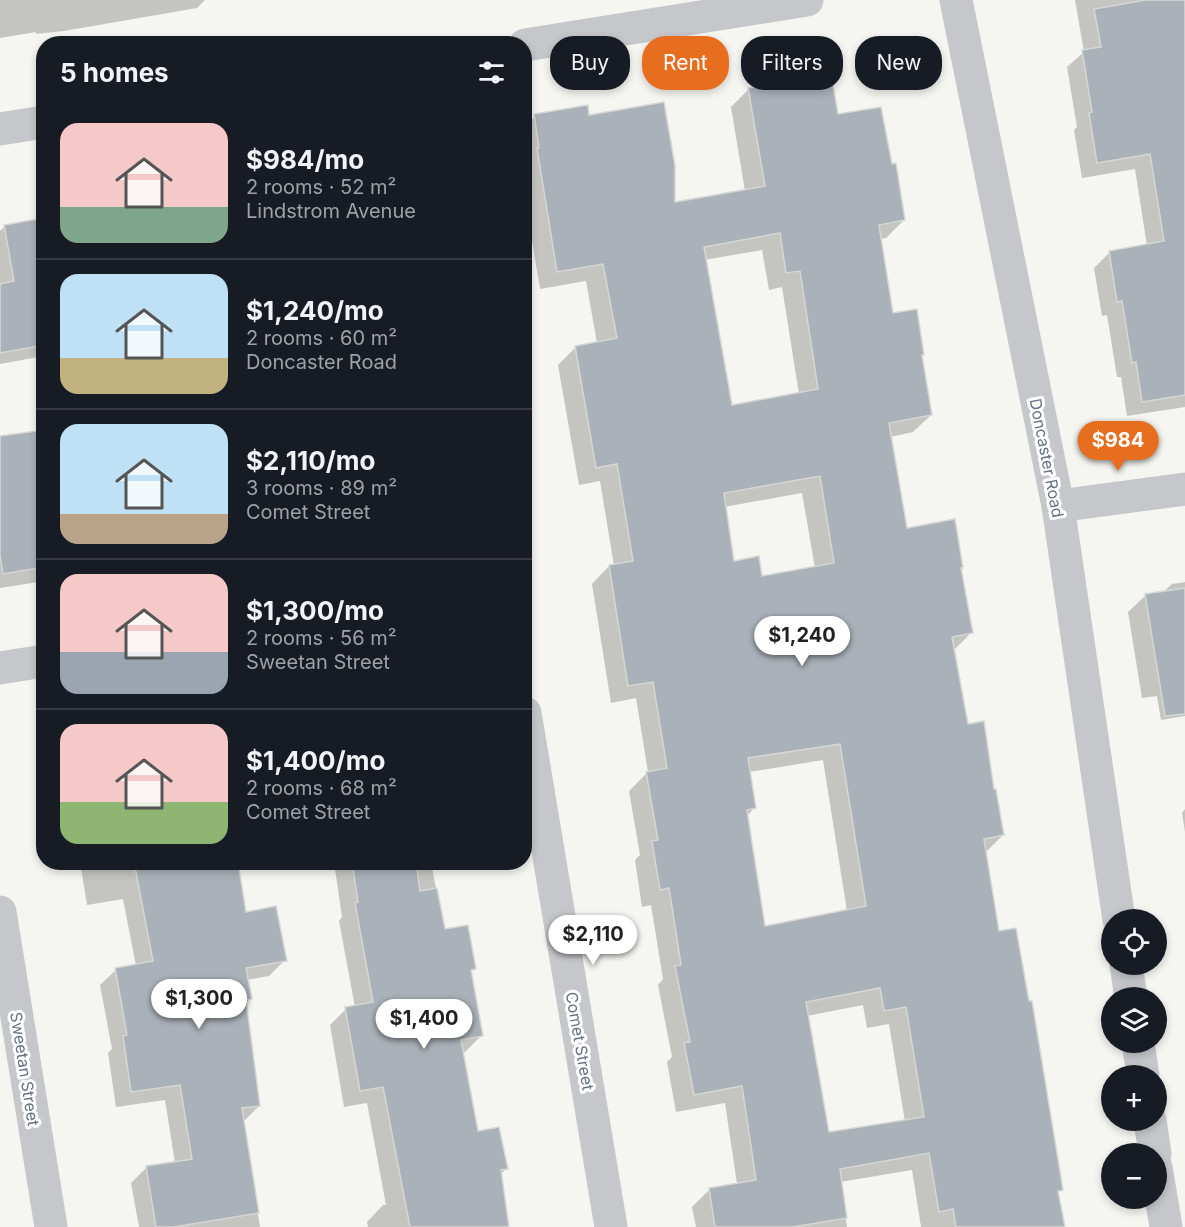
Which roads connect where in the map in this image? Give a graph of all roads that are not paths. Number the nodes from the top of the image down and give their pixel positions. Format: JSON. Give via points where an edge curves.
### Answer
{"nodes":[{"id":1,"x":807,"y":0,"type":"edge"},
{"id":2,"x":956,"y":0,"type":"edge"},
{"id":3,"x":532,"y":44,"type":"edge"},
{"id":4,"x":36,"y":123,"type":"edge"},
{"id":5,"x":0,"y":129,"type":"edge"},
{"id":6,"x":1185,"y":489,"type":"edge"},
{"id":7,"x":1058,"y":506,"type":"junction"},
{"id":8,"x":36,"y":662,"type":"edge"},
{"id":9,"x":0,"y":668,"type":"edge"},
{"id":10,"x":532,"y":755,"type":"edge"},
{"id":11,"x":1117,"y":909,"type":"edge"},
{"id":12,"x":0,"y":912,"type":"edge"},
{"id":13,"x":1163,"y":1209,"type":"edge"},
{"id":14,"x":51,"y":1227,"type":"edge"},
{"id":15,"x":611,"y":1227,"type":"edge"},
{"id":16,"x":1166,"y":1227,"type":"edge"}],
"edges":[{"from":1,"to":3,"type":"street"},
{"from":2,"to":7,"type":"street","name":"Doncaster Road"},
{"from":4,"to":5,"type":"street"},
{"from":6,"to":7,"type":"street"},
{"from":7,"to":11,"type":"street","name":"Doncaster Road"},
{"from":8,"to":9,"type":"street"},
{"from":10,"to":15,"type":"street","name":"Comet Street"},
{"from":12,"to":14,"type":"street","name":"Sweetan Street"},
{"from":13,"to":16,"type":"street"}]}
